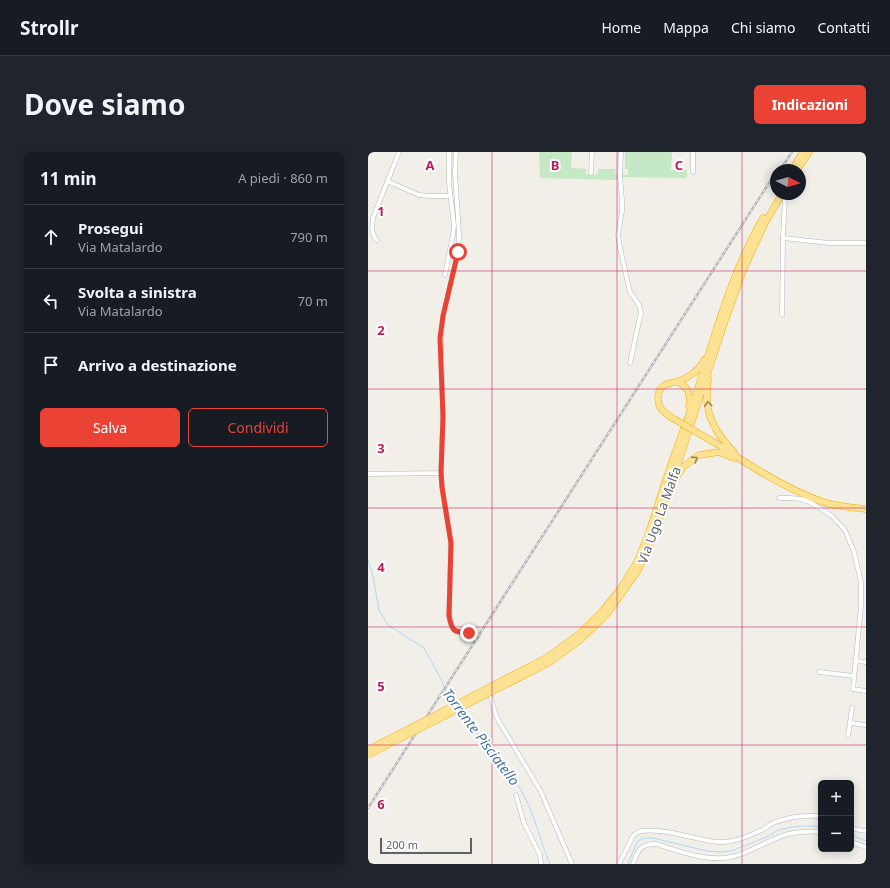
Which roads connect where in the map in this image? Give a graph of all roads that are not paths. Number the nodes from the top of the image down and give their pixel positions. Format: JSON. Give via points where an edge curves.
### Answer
{"nodes":[{"id":1,"x":399,"y":152,"type":"edge"},
{"id":2,"x":449,"y":152,"type":"edge"},
{"id":3,"x":456,"y":152,"type":"edge"},
{"id":4,"x":592,"y":152,"type":"edge"},
{"id":5,"x":621,"y":152,"type":"edge"},
{"id":6,"x":693,"y":152,"type":"edge"},
{"id":7,"x":803,"y":152,"type":"edge"},
{"id":8,"x":809,"y":152,"type":"edge"},
{"id":9,"x":796,"y":164,"type":"edge"},
{"id":10,"x":801,"y":164,"type":"edge"},
{"id":11,"x":693,"y":172,"type":"dead end"},
{"id":12,"x":591,"y":173,"type":"dead end"},
{"id":13,"x":387,"y":181,"type":"junction"},
{"id":14,"x":450,"y":196,"type":"junction"},
{"id":15,"x":774,"y":200,"type":"edge"},
{"id":16,"x":781,"y":200,"type":"edge"},
{"id":17,"x":784,"y":200,"type":"edge"},
{"id":18,"x":368,"y":216,"type":"edge"},
{"id":19,"x":373,"y":218,"type":"junction"},
{"id":20,"x":375,"y":238,"type":"dead end"},
{"id":21,"x":783,"y":238,"type":"junction"},
{"id":22,"x":866,"y":243,"type":"edge"},
{"id":23,"x":445,"y":275,"type":"dead end"},
{"id":24,"x":782,"y":315,"type":"dead end"},
{"id":25,"x":720,"y":319,"type":"junction"},
{"id":26,"x":630,"y":363,"type":"dead end"},
{"id":27,"x":709,"y":369,"type":"junction"},
{"id":28,"x":677,"y":382,"type":"junction"},
{"id":29,"x":689,"y":415,"type":"junction"},
{"id":30,"x":744,"y":461,"type":"junction"},
{"id":31,"x":441,"y":472,"type":"junction"},
{"id":32,"x":368,"y":474,"type":"edge"},
{"id":33,"x":670,"y":488,"type":"junction"},
{"id":34,"x":779,"y":498,"type":"dead end"},
{"id":35,"x":866,"y":509,"type":"edge"},
{"id":36,"x":861,"y":606,"type":"junction"},
{"id":37,"x":866,"y":606,"type":"edge"},
{"id":38,"x":469,"y":633,"type":"dead end"},
{"id":39,"x":855,"y":661,"type":"junction"},
{"id":40,"x":866,"y":662,"type":"edge"},
{"id":41,"x":818,"y":672,"type":"dead end"},
{"id":42,"x":854,"y":676,"type":"junction"},
{"id":43,"x":866,"y":690,"type":"edge"},
{"id":44,"x":491,"y":698,"type":"dead end"},
{"id":45,"x":852,"y":708,"type":"dead end"},
{"id":46,"x":850,"y":723,"type":"junction"},
{"id":47,"x":866,"y":725,"type":"edge"},
{"id":48,"x":848,"y":736,"type":"dead end"},
{"id":49,"x":368,"y":750,"type":"edge"},
{"id":50,"x":368,"y":755,"type":"edge"},
{"id":51,"x":516,"y":795,"type":"dead end"},
{"id":52,"x":818,"y":816,"type":"edge"},
{"id":53,"x":854,"y":829,"type":"edge"},
{"id":54,"x":866,"y":831,"type":"edge"},
{"id":55,"x":818,"y":832,"type":"edge"},
{"id":56,"x":854,"y":843,"type":"edge"},
{"id":57,"x":866,"y":847,"type":"edge"},
{"id":58,"x":542,"y":863,"type":"edge"},
{"id":59,"x":572,"y":864,"type":"edge"},
{"id":60,"x":618,"y":864,"type":"edge"},
{"id":61,"x":633,"y":864,"type":"edge"}],
"edges":[{"from":1,"to":13,"type":"street"},
{"from":2,"to":14,"type":"street"},
{"from":3,"to":31,"type":"street","via":[[458,252],[440,338],[443,417]]},
{"from":4,"to":12,"type":"street"},
{"from":5,"to":26,"type":"street","via":[[622,211],[618,235],[630,292],[640,305],[641,312]]},
{"from":6,"to":11,"type":"street"},
{"from":7,"to":9,"type":"highway"},
{"from":8,"to":10,"type":"highway"},
{"from":13,"to":14,"type":"street","via":[[419,195]]},
{"from":13,"to":19,"type":"street"},
{"from":14,"to":23,"type":"street","via":[[454,225]]},
{"from":15,"to":25,"type":"highway","name":"Via Ugo La Malfa","via":[[746,251]]},
{"from":16,"to":27,"type":"highway","name":"Via Ugo La Malfa","via":[[765,223],[744,268]]},
{"from":17,"to":21,"type":"street"},
{"from":18,"to":19,"type":"street"},
{"from":19,"to":20,"type":"street","via":[[372,229]]},
{"from":21,"to":22,"type":"street","via":[[829,243]]},
{"from":21,"to":24,"type":"street"},
{"from":25,"to":28,"type":"highway","via":[[701,365],[692,374]]},
{"from":25,"to":29,"type":"highway","name":"Via Ugo La Malfa"},
{"from":30,"to":27,"type":"highway","one_way":true,"via":[[720,436],[711,420],[707,393]]},
{"from":27,"to":33,"type":"highway","name":"Via Ugo La Malfa"},
{"from":28,"to":29,"type":"highway","via":[[690,394]]},
{"from":28,"to":30,"type":"highway","bridge":true,"via":[[661,388],[658,404],[663,412]]},
{"from":29,"to":49,"type":"highway","name":"Via Ugo La Malfa","bridge":true,"via":[[637,562],[601,613],[578,635],[546,658]]},
{"from":33,"to":30,"type":"highway","one_way":true,"via":[[683,466],[699,455],[719,452]]},
{"from":30,"to":35,"type":"highway","via":[[790,488],[827,503]]},
{"from":31,"to":32,"type":"street"},
{"from":31,"to":38,"type":"street","via":[[451,543],[449,616],[454,631]]},
{"from":33,"to":50,"type":"highway","name":"Via Ugo La Malfa","bridge":true,"via":[[637,572],[607,614],[580,640],[550,662]]},
{"from":34,"to":36,"type":"street","via":[[810,502],[832,516],[845,530],[854,552],[861,582]]},
{"from":36,"to":37,"type":"street"},
{"from":36,"to":39,"type":"street"},
{"from":39,"to":40,"type":"street"},
{"from":39,"to":42,"type":"street"},
{"from":41,"to":42,"type":"street"},
{"from":42,"to":43,"type":"street","via":[[853,689]]},
{"from":44,"to":59,"type":"street","via":[[497,718],[541,792]]},
{"from":45,"to":46,"type":"street"},
{"from":46,"to":47,"type":"street"},
{"from":46,"to":48,"type":"street"},
{"from":51,"to":58,"type":"street","via":[[524,823]]},
{"from":52,"to":60,"type":"street","via":[[784,819],[762,830],[726,842],[648,830],[638,832]]},
{"from":53,"to":54,"type":"street"},
{"from":55,"to":61,"type":"street","via":[[786,834],[741,854],[716,858],[650,844],[638,851]]},
{"from":56,"to":57,"type":"street"}]}
